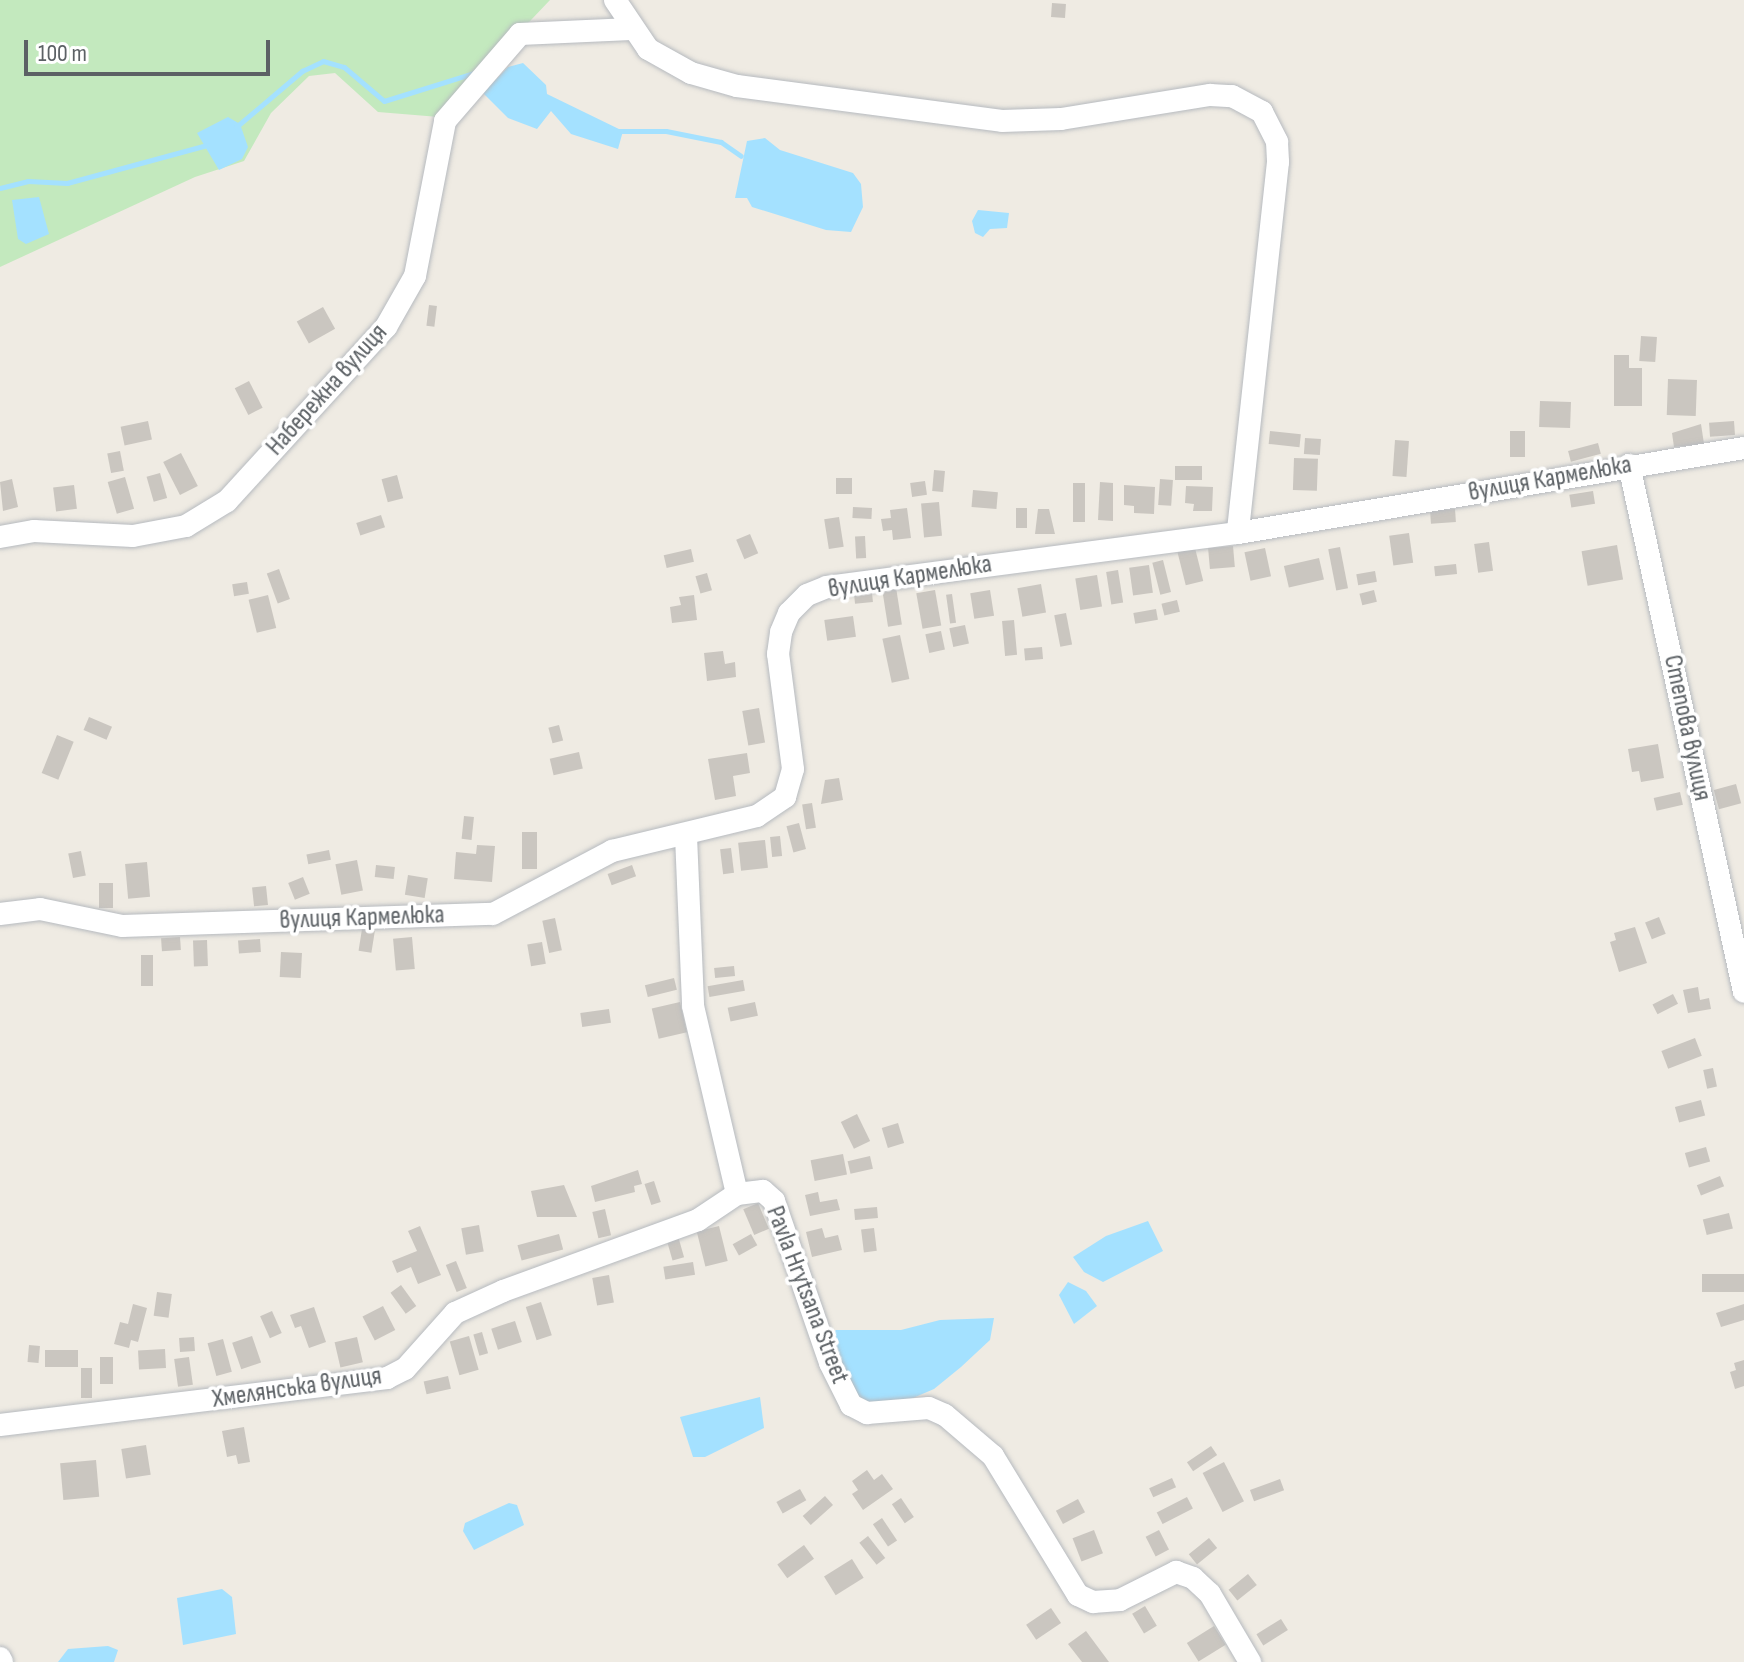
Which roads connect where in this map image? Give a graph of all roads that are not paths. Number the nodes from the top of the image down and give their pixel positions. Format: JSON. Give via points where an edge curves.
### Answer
{"nodes":[{"id":1,"x":615,"y":0,"type":"edge"},
{"id":2,"x":631,"y":29,"type":"junction"},
{"id":3,"x":1744,"y":448,"type":"edge"},
{"id":4,"x":1629,"y":465,"type":"junction"},
{"id":5,"x":1238,"y":533,"type":"junction"},
{"id":6,"x":0,"y":537,"type":"edge"},
{"id":7,"x":686,"y":836,"type":"junction"},
{"id":8,"x":0,"y":914,"type":"edge"},
{"id":9,"x":1744,"y":992,"type":"edge"},
{"id":10,"x":737,"y":1194,"type":"junction"},
{"id":11,"x":0,"y":1425,"type":"edge"},
{"id":12,"x":1250,"y":1662,"type":"edge"}],
"edges":[{"from":1,"to":2,"type":"street"},
{"from":2,"to":5,"type":"street","via":[[672,64],[737,86],[976,119],[1061,119],[1210,95],[1232,96],[1262,112],[1277,142],[1278,162]]},
{"from":2,"to":6,"type":"street","name":"Набережна вулиця","via":[[520,34],[445,121],[415,276],[386,327],[227,501],[186,526],[133,536],[34,531]]},
{"from":3,"to":4,"type":"street","name":"вулиця Кармелюка"},
{"from":4,"to":5,"type":"street","name":"вулиця Кармелюка"},
{"from":4,"to":9,"type":"street","name":"Степова вулиця"},
{"from":5,"to":7,"type":"street","name":"вулиця Кармелюка","via":[[847,582],[807,595],[789,613],[778,654],[792,783],[774,809]]},
{"from":7,"to":8,"type":"street","name":"вулиця Кармелюка","via":[[612,851],[493,914],[122,926],[40,909]]},
{"from":7,"to":10,"type":"street","via":[[693,1006]]},
{"from":10,"to":11,"type":"street","name":"Хмелянська вулиця","via":[[698,1220],[455,1313],[405,1369],[387,1378]]},
{"from":10,"to":12,"type":"street","name":"Pavla Hrytsana Street","via":[[763,1191],[774,1201],[830,1363],[851,1405],[867,1413],[929,1408],[945,1415],[993,1456],[1078,1595],[1093,1602],[1120,1600],[1176,1572],[1193,1578],[1210,1594]]}]}
